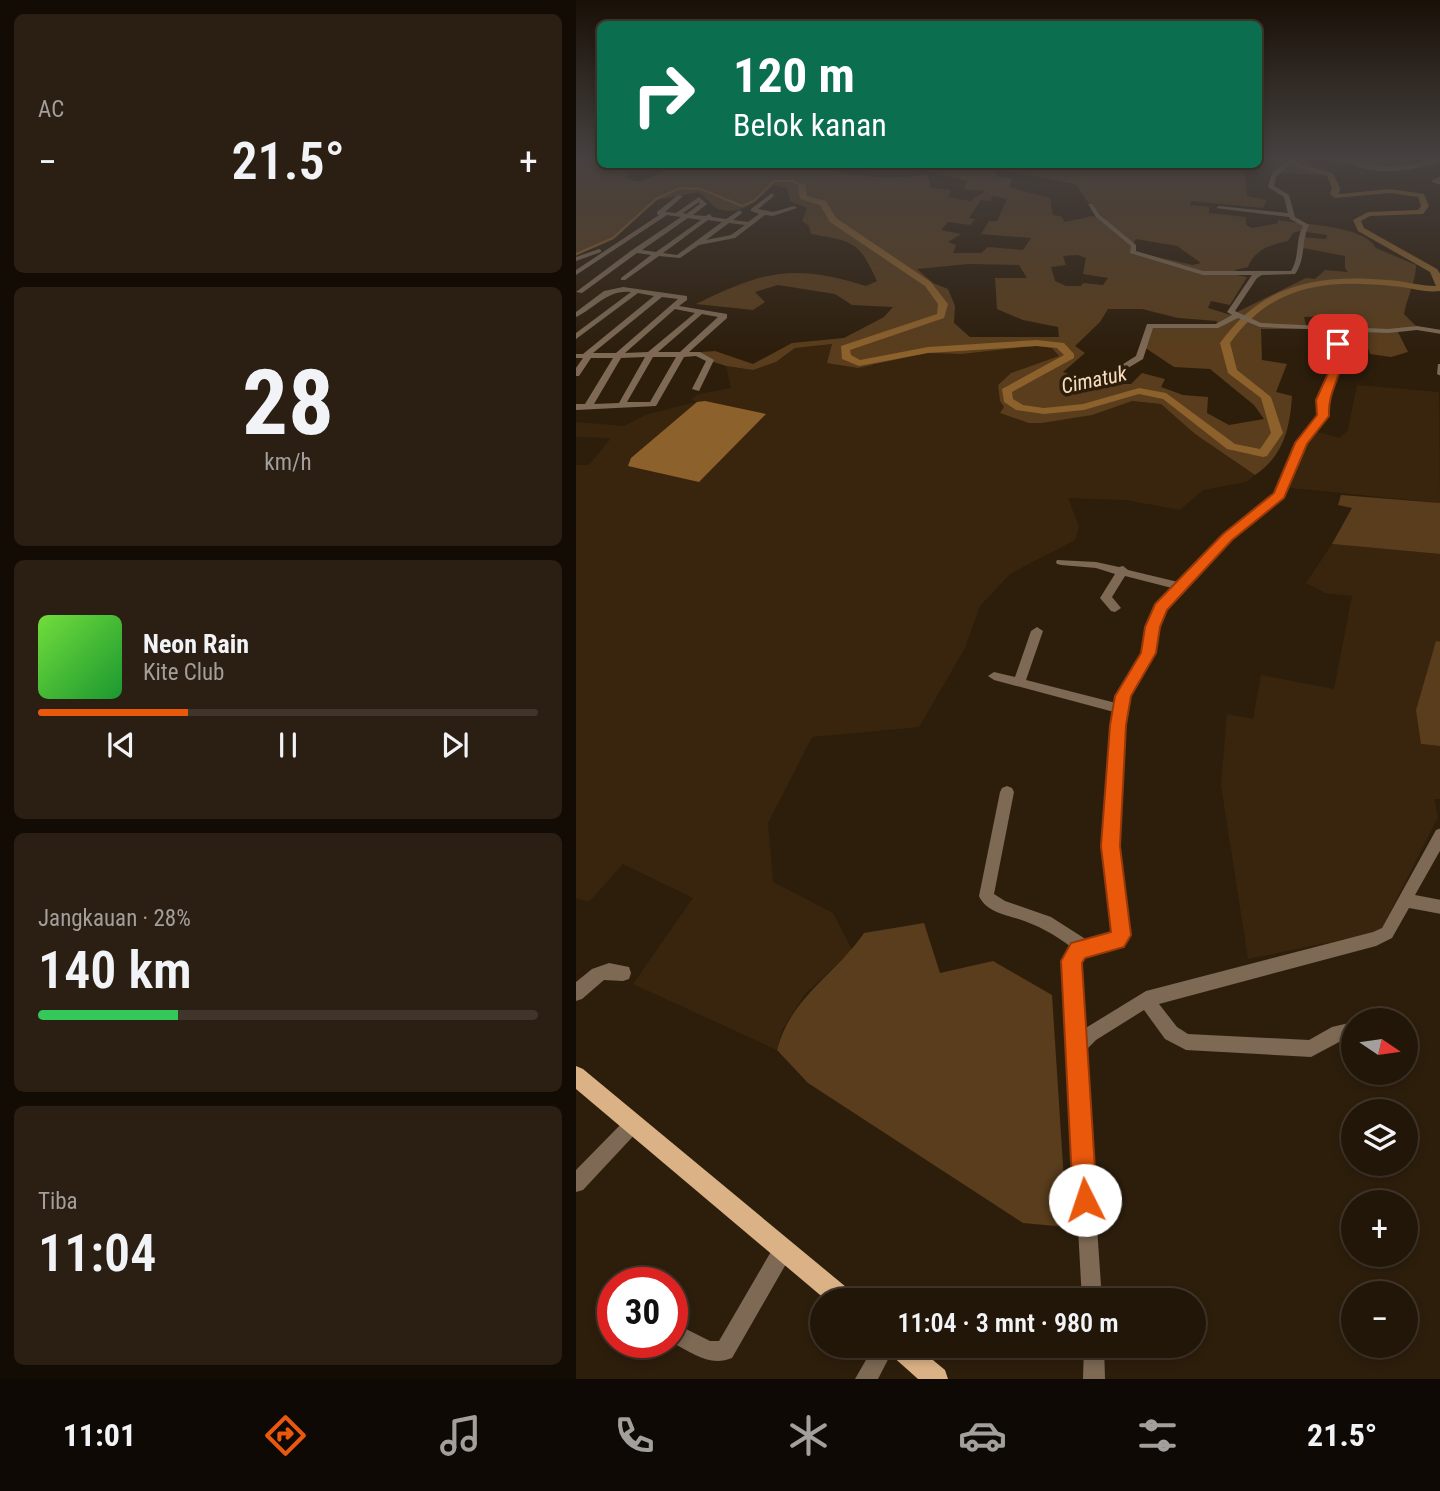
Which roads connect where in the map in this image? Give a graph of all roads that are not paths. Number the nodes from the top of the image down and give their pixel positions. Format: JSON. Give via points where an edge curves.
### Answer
{"nodes":[{"id":1,"x":654,"y":221,"type":"edge"},
{"id":2,"x":679,"y":221,"type":"edge"},
{"id":3,"x":704,"y":221,"type":"edge"},
{"id":4,"x":728,"y":221,"type":"edge"},
{"id":5,"x":730,"y":221,"type":"edge"},
{"id":6,"x":753,"y":221,"type":"edge"},
{"id":7,"x":755,"y":221,"type":"edge"},
{"id":8,"x":1104,"y":221,"type":"edge"},
{"id":9,"x":1301,"y":221,"type":"edge"},
{"id":10,"x":749,"y":224,"type":"junction"},
{"id":11,"x":699,"y":243,"type":"junction"},
{"id":12,"x":614,"y":248,"type":"junction"},
{"id":13,"x":636,"y":251,"type":"junction"},
{"id":14,"x":658,"y":254,"type":"junction"},
{"id":15,"x":667,"y":255,"type":"junction"},
{"id":16,"x":576,"y":259,"type":"edge"},
{"id":17,"x":576,"y":273,"type":"edge"},
{"id":18,"x":1261,"y":273,"type":"junction"},
{"id":19,"x":623,"y":279,"type":"junction"},
{"id":20,"x":637,"y":291,"type":"junction"},
{"id":21,"x":577,"y":293,"type":"edge"},
{"id":22,"x":661,"y":294,"type":"junction"},
{"id":23,"x":675,"y":307,"type":"junction"},
{"id":24,"x":701,"y":311,"type":"junction"},
{"id":25,"x":576,"y":315,"type":"edge"},
{"id":26,"x":1238,"y":316,"type":"junction"},
{"id":27,"x":1335,"y":328,"type":"junction"},
{"id":28,"x":1440,"y":332,"type":"edge"},
{"id":29,"x":576,"y":337,"type":"edge"},
{"id":30,"x":682,"y":354,"type":"junction"},
{"id":31,"x":619,"y":355,"type":"junction"},
{"id":32,"x":650,"y":355,"type":"junction"},
{"id":33,"x":583,"y":356,"type":"edge"},
{"id":34,"x":1440,"y":366,"type":"edge"},
{"id":35,"x":576,"y":374,"type":"edge"},
{"id":36,"x":1440,"y":374,"type":"edge"},
{"id":37,"x":1100,"y":381,"type":"dead end"},
{"id":38,"x":696,"y":389,"type":"dead end"},
{"id":39,"x":621,"y":406,"type":"junction"},
{"id":40,"x":576,"y":407,"type":"edge"},
{"id":41,"x":588,"y":407,"type":"junction"},
{"id":42,"x":1061,"y":562,"type":"dead end"},
{"id":43,"x":1123,"y":570,"type":"junction"},
{"id":44,"x":1181,"y":587,"type":"junction"},
{"id":45,"x":1115,"y":608,"type":"dead end"},
{"id":46,"x":1037,"y":631,"type":"dead end"},
{"id":47,"x":994,"y":676,"type":"dead end"},
{"id":48,"x":1019,"y":682,"type":"junction"},
{"id":49,"x":1120,"y":709,"type":"junction"},
{"id":50,"x":1007,"y":792,"type":"dead end"},
{"id":51,"x":1440,"y":834,"type":"edge"},
{"id":52,"x":1404,"y":900,"type":"junction"},
{"id":53,"x":1440,"y":907,"type":"edge"},
{"id":54,"x":1084,"y":948,"type":"junction"},
{"id":55,"x":623,"y":973,"type":"dead end"},
{"id":56,"x":576,"y":993,"type":"edge"},
{"id":57,"x":1146,"y":999,"type":"junction"},
{"id":58,"x":1341,"y":1032,"type":"edge"},
{"id":59,"x":1075,"y":1049,"type":"junction"},
{"id":60,"x":576,"y":1076,"type":"edge"},
{"id":61,"x":632,"y":1125,"type":"junction"},
{"id":62,"x":576,"y":1183,"type":"edge"},
{"id":63,"x":783,"y":1250,"type":"junction"},
{"id":64,"x":829,"y":1288,"type":"edge"},
{"id":65,"x":1091,"y":1288,"type":"edge"},
{"id":66,"x":688,"y":1340,"type":"edge"},
{"id":67,"x":878,"y":1358,"type":"edge"},
{"id":68,"x":912,"y":1358,"type":"edge"},
{"id":69,"x":1094,"y":1358,"type":"edge"},
{"id":70,"x":866,"y":1379,"type":"edge"},
{"id":71,"x":936,"y":1379,"type":"edge"},
{"id":72,"x":1094,"y":1379,"type":"edge"}],
"edges":[{"from":1,"to":12,"type":"street"},
{"from":2,"to":13,"type":"street"},
{"from":3,"to":14,"type":"street"},
{"from":4,"to":11,"type":"street"},
{"from":5,"to":10,"type":"street"},
{"from":6,"to":10,"type":"street"},
{"from":7,"to":10,"type":"street"},
{"from":8,"to":18,"type":"street","via":[[1134,246],[1132,252],[1203,273]]},
{"from":9,"to":18,"type":"street","via":[[1306,225],[1297,271]]},
{"from":10,"to":11,"type":"street","via":[[733,237]]},
{"from":11,"to":15,"type":"street","via":[[683,255]]},
{"from":12,"to":13,"type":"street"},
{"from":12,"to":16,"type":"street"},
{"from":12,"to":17,"type":"street"},
{"from":13,"to":14,"type":"street"},
{"from":13,"to":21,"type":"street"},
{"from":14,"to":15,"type":"street"},
{"from":14,"to":19,"type":"street"},
{"from":15,"to":19,"type":"street"},
{"from":18,"to":26,"type":"street","via":[[1232,311]]},
{"from":19,"to":21,"type":"street"},
{"from":20,"to":22,"type":"street"},
{"from":20,"to":25,"type":"street","via":[[607,293]]},
{"from":20,"to":29,"type":"street"},
{"from":22,"to":23,"type":"street","via":[[684,298]]},
{"from":22,"to":33,"type":"street"},
{"from":23,"to":24,"type":"street"},
{"from":23,"to":31,"type":"street"},
{"from":24,"to":30,"type":"street","via":[[724,316]]},
{"from":24,"to":32,"type":"street"},
{"from":26,"to":27,"type":"street","via":[[1255,324]]},
{"from":26,"to":37,"type":"street","via":[[1218,326],[1150,327],[1142,355]]},
{"from":27,"to":28,"type":"street"},
{"from":27,"to":44,"type":"street","via":[[1340,358],[1322,400],[1323,416],[1301,443],[1279,495],[1227,537]]},
{"from":30,"to":32,"type":"street"},
{"from":30,"to":38,"type":"street","via":[[710,360]]},
{"from":30,"to":39,"type":"street","via":[[658,401]]},
{"from":31,"to":32,"type":"street"},
{"from":31,"to":33,"type":"street"},
{"from":31,"to":41,"type":"street"},
{"from":32,"to":39,"type":"street"},
{"from":33,"to":35,"type":"street"},
{"from":34,"to":36,"type":"street"},
{"from":39,"to":41,"type":"street"},
{"from":40,"to":41,"type":"street"},
{"from":42,"to":43,"type":"street"},
{"from":43,"to":44,"type":"street"},
{"from":43,"to":45,"type":"street","via":[[1106,597]]},
{"from":44,"to":49,"type":"street","via":[[1160,608],[1149,653],[1131,680]]},
{"from":46,"to":48,"type":"street"},
{"from":47,"to":48,"type":"street"},
{"from":48,"to":49,"type":"street"},
{"from":49,"to":54,"type":"street","via":[[1110,846],[1121,935]]},
{"from":50,"to":54,"type":"street","via":[[986,896],[1043,921]]},
{"from":51,"to":52,"type":"street"},
{"from":52,"to":53,"type":"street"},
{"from":52,"to":57,"type":"street","via":[[1387,933],[1376,939]]},
{"from":54,"to":59,"type":"street","via":[[1071,961]]},
{"from":55,"to":56,"type":"street","via":[[609,968],[599,972]]},
{"from":57,"to":58,"type":"street","via":[[1171,1033],[1186,1042],[1311,1049]]},
{"from":57,"to":59,"type":"street","via":[[1090,1034]]},
{"from":59,"to":65,"type":"street"},
{"from":60,"to":61,"type":"main road"},
{"from":61,"to":62,"type":"street"},
{"from":61,"to":63,"type":"main road"},
{"from":63,"to":64,"type":"main road"},
{"from":63,"to":66,"type":"street","via":[[725,1352],[709,1351]]},
{"from":67,"to":70,"type":"street"},
{"from":68,"to":71,"type":"main road"},
{"from":69,"to":72,"type":"street"}]}
